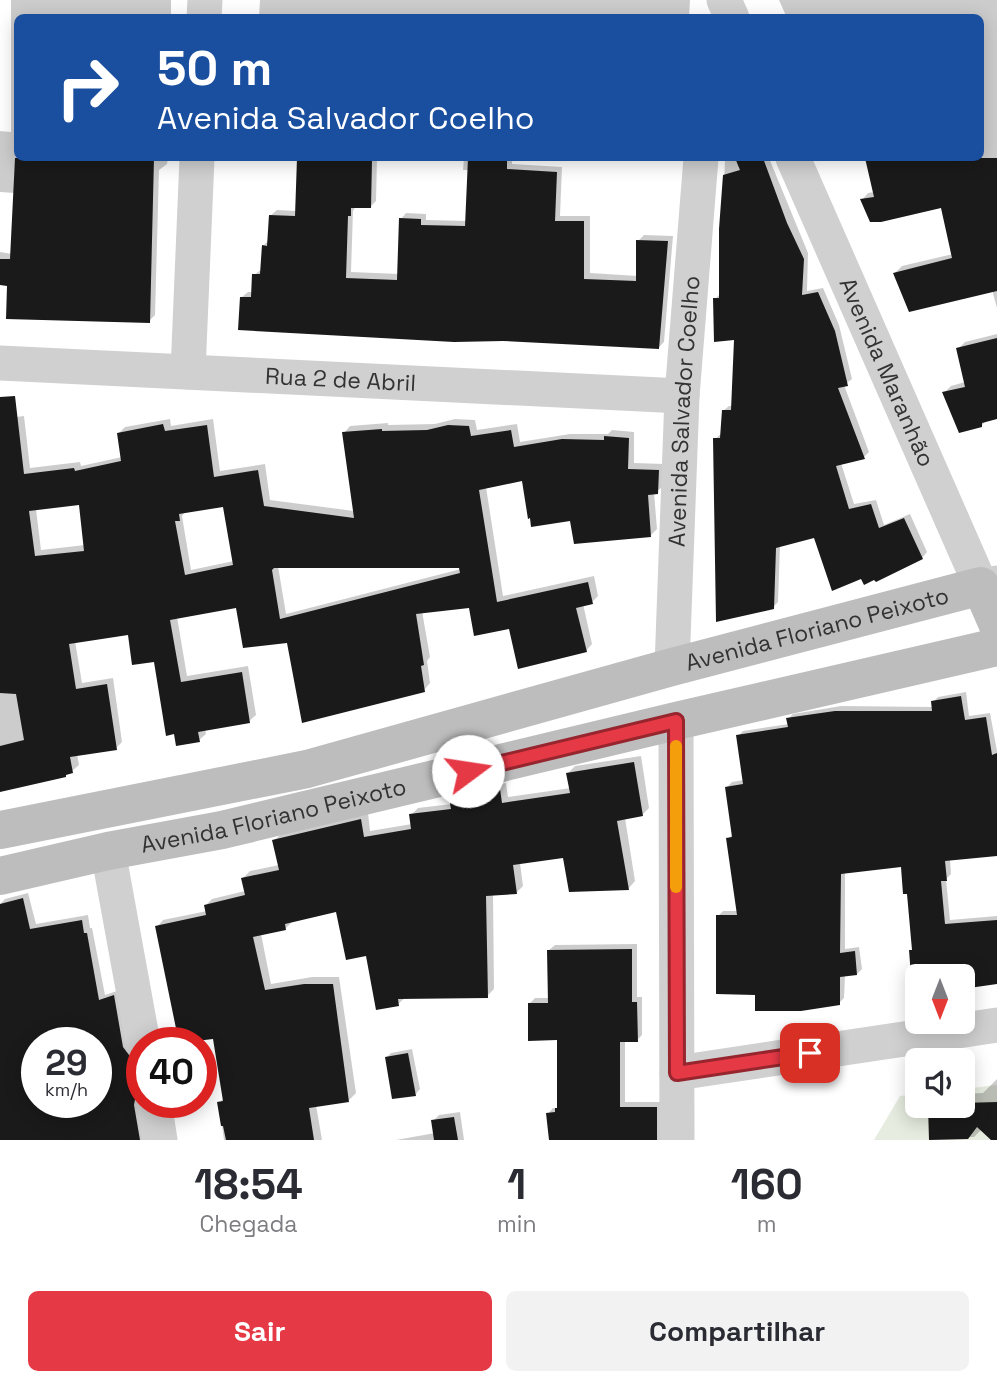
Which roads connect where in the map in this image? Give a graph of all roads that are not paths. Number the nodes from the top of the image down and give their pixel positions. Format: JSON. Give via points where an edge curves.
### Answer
{"nodes":[{"id":1,"x":197,"y":161,"type":"edge"},
{"id":2,"x":701,"y":161,"type":"edge"},
{"id":3,"x":794,"y":161,"type":"edge"},
{"id":4,"x":0,"y":363,"type":"edge"},
{"id":5,"x":188,"y":372,"type":"junction"},
{"id":6,"x":682,"y":396,"type":"junction"},
{"id":7,"x":989,"y":584,"type":"edge"},
{"id":8,"x":997,"y":623,"type":"edge"},
{"id":9,"x":997,"y":647,"type":"edge"},
{"id":10,"x":672,"y":667,"type":"junction"},
{"id":11,"x":676,"y":721,"type":"junction"},
{"id":12,"x":307,"y":769,"type":"junction"},
{"id":13,"x":209,"y":787,"type":"junction"},
{"id":14,"x":313,"y":809,"type":"junction"},
{"id":15,"x":0,"y":830,"type":"edge"},
{"id":16,"x":222,"y":830,"type":"junction"},
{"id":17,"x":108,"y":851,"type":"junction"},
{"id":18,"x":0,"y":876,"type":"edge"},
{"id":19,"x":997,"y":1025,"type":"edge"},
{"id":20,"x":140,"y":1027,"type":"edge"},
{"id":21,"x":677,"y":1073,"type":"junction"},
{"id":22,"x":157,"y":1118,"type":"edge"},
{"id":23,"x":160,"y":1140,"type":"edge"},
{"id":24,"x":677,"y":1140,"type":"edge"}],
"edges":[{"from":1,"to":5,"type":"street"},
{"from":2,"to":6,"type":"street","name":"Avenida Salvador Coelho"},
{"from":3,"to":7,"type":"street","name":"Avenida Maranhão"},
{"from":4,"to":5,"type":"street","name":"Rua 2 de Abril"},
{"from":5,"to":6,"type":"street","name":"Rua 2 de Abril"},
{"from":6,"to":10,"type":"street","name":"Avenida Salvador Coelho"},
{"from":7,"to":8,"type":"street","name":"Avenida Floriano Peixoto"},
{"from":7,"to":10,"type":"street","name":"Avenida Floriano Peixoto"},
{"from":9,"to":11,"type":"street","name":"Avenida Floriano Peixoto"},
{"from":10,"to":12,"type":"street","name":"Avenida Floriano Peixoto"},
{"from":11,"to":14,"type":"street","name":"Avenida Floriano Peixoto"},
{"from":11,"to":21,"type":"street"},
{"from":12,"to":13,"type":"street","name":"Avenida Floriano Peixoto"},
{"from":12,"to":14,"type":"street","via":[[297,788]]},
{"from":13,"to":15,"type":"street","name":"Avenida Floriano Peixoto"},
{"from":13,"to":16,"type":"street","via":[[226,797],[231,806]]},
{"from":14,"to":16,"type":"street","name":"Avenida Floriano Peixoto"},
{"from":16,"to":17,"type":"street","name":"Avenida Floriano Peixoto"},
{"from":17,"to":18,"type":"street","name":"Avenida Floriano Peixoto"},
{"from":17,"to":20,"type":"street"},
{"from":19,"to":21,"type":"street"},
{"from":21,"to":24,"type":"street"},
{"from":22,"to":23,"type":"street"}]}
